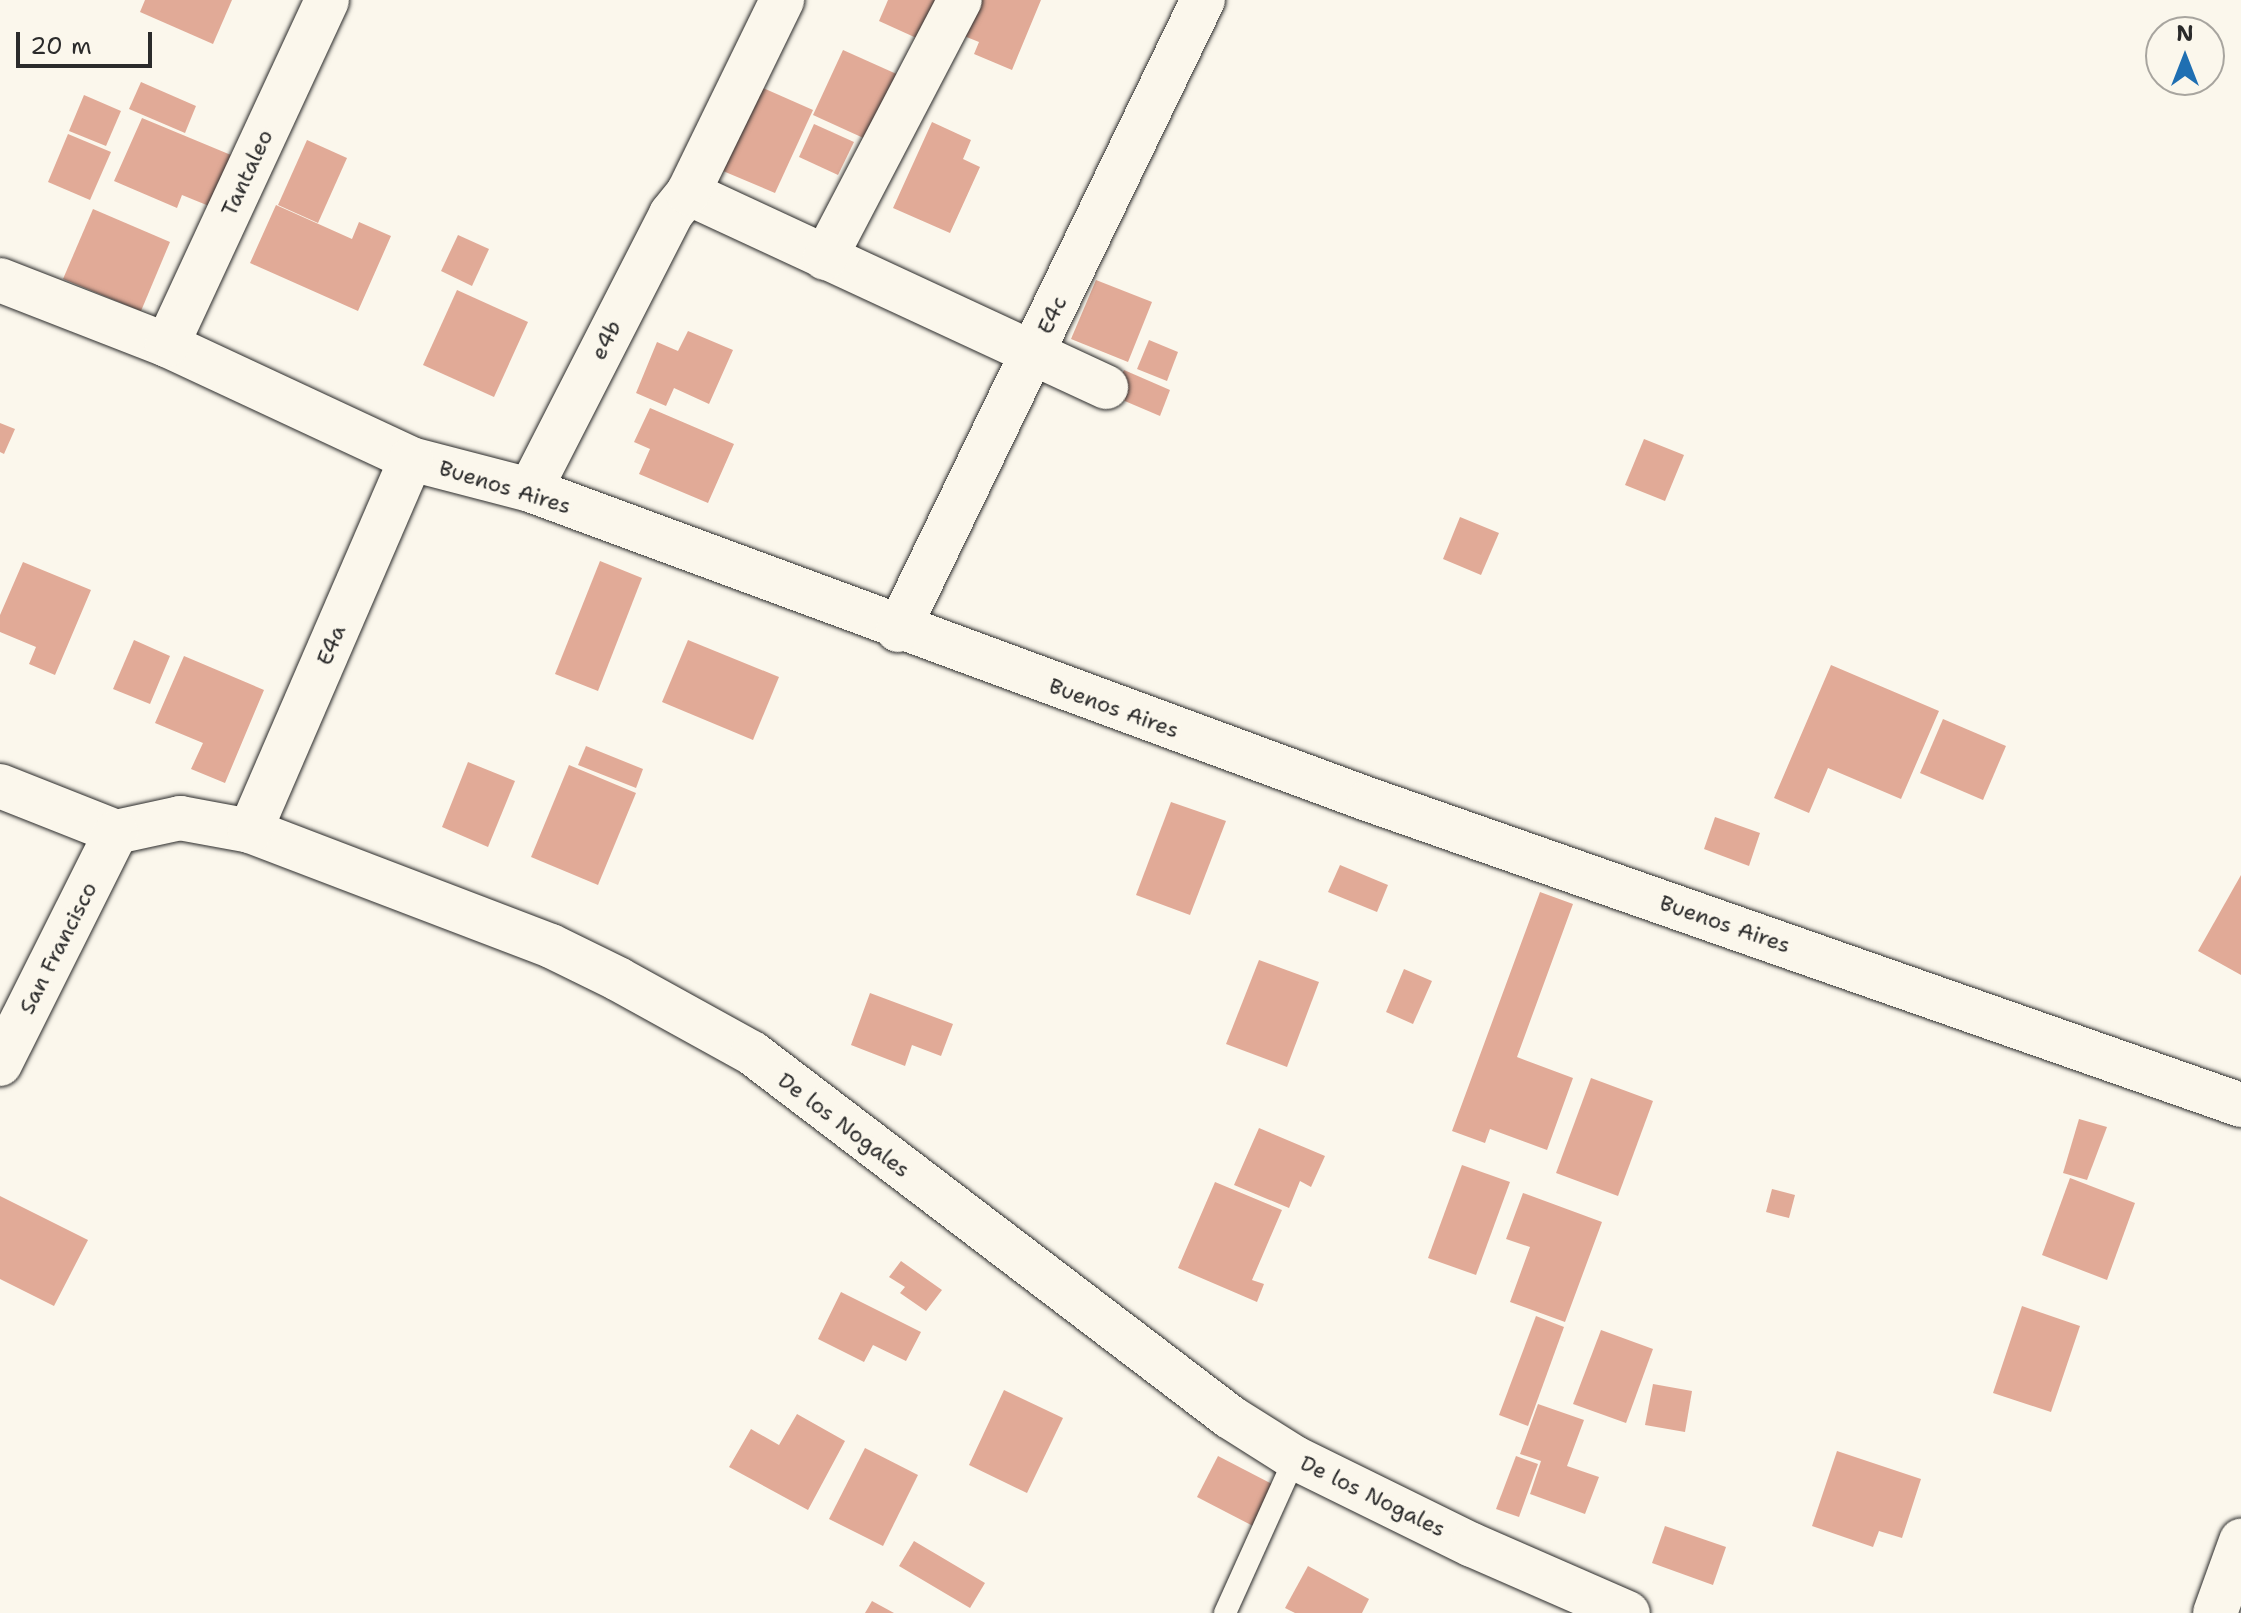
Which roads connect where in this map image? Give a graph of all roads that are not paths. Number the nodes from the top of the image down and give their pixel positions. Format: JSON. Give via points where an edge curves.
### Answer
{"nodes":[{"id":1,"x":327,"y":0,"type":"edge"},
{"id":2,"x":782,"y":0,"type":"edge"},
{"id":3,"x":960,"y":0,"type":"edge"},
{"id":4,"x":1203,"y":0,"type":"edge"},
{"id":5,"x":688,"y":193,"type":"junction"},
{"id":6,"x":825,"y":258,"type":"junction"},
{"id":7,"x":0,"y":280,"type":"edge"},
{"id":8,"x":167,"y":345,"type":"junction"},
{"id":9,"x":1033,"y":354,"type":"junction"},
{"id":10,"x":1106,"y":387,"type":"dead end"},
{"id":11,"x":411,"y":459,"type":"junction"},
{"id":12,"x":530,"y":490,"type":"junction"},
{"id":13,"x":898,"y":630,"type":"junction"},
{"id":14,"x":0,"y":786,"type":"edge"},
{"id":15,"x":250,"y":831,"type":"junction"},
{"id":16,"x":116,"y":832,"type":"junction"},
{"id":17,"x":0,"y":1064,"type":"edge"},
{"id":18,"x":2241,"y":1105,"type":"edge"},
{"id":19,"x":1295,"y":1458,"type":"junction"},
{"id":20,"x":2241,"y":1541,"type":"edge"},
{"id":21,"x":1225,"y":1613,"type":"edge"},
{"id":22,"x":1628,"y":1613,"type":"edge"},
{"id":23,"x":2215,"y":1613,"type":"edge"}],
"edges":[{"from":1,"to":8,"type":"street","name":"Tantaleo"},
{"from":2,"to":5,"type":"street","name":"e4b"},
{"from":3,"to":6,"type":"street"},
{"from":4,"to":9,"type":"street","name":"E4c"},
{"from":5,"to":6,"type":"street"},
{"from":5,"to":12,"type":"street","name":"e4b","via":[[671,214]]},
{"from":6,"to":9,"type":"street"},
{"from":7,"to":8,"type":"street","name":"Buenos Aires"},
{"from":8,"to":11,"type":"street","name":"Buenos Aires"},
{"from":9,"to":10,"type":"street"},
{"from":9,"to":13,"type":"street","name":"E4c"},
{"from":11,"to":12,"type":"street","name":"Buenos Aires"},
{"from":11,"to":15,"type":"street","name":"E4a"},
{"from":12,"to":13,"type":"street","name":"Buenos Aires"},
{"from":13,"to":18,"type":"street","name":"Buenos Aires"},
{"from":14,"to":16,"type":"street"},
{"from":15,"to":16,"type":"street","name":"De los Nogales","via":[[180,818]]},
{"from":15,"to":19,"type":"street","name":"De los Nogales","via":[[551,946],[752,1053],[1230,1417]]},
{"from":16,"to":17,"type":"street","name":"San Francisco"},
{"from":19,"to":21,"type":"lane"},
{"from":19,"to":22,"type":"street","name":"De los Nogales","via":[[1472,1545]]},
{"from":20,"to":23,"type":"street"}]}
